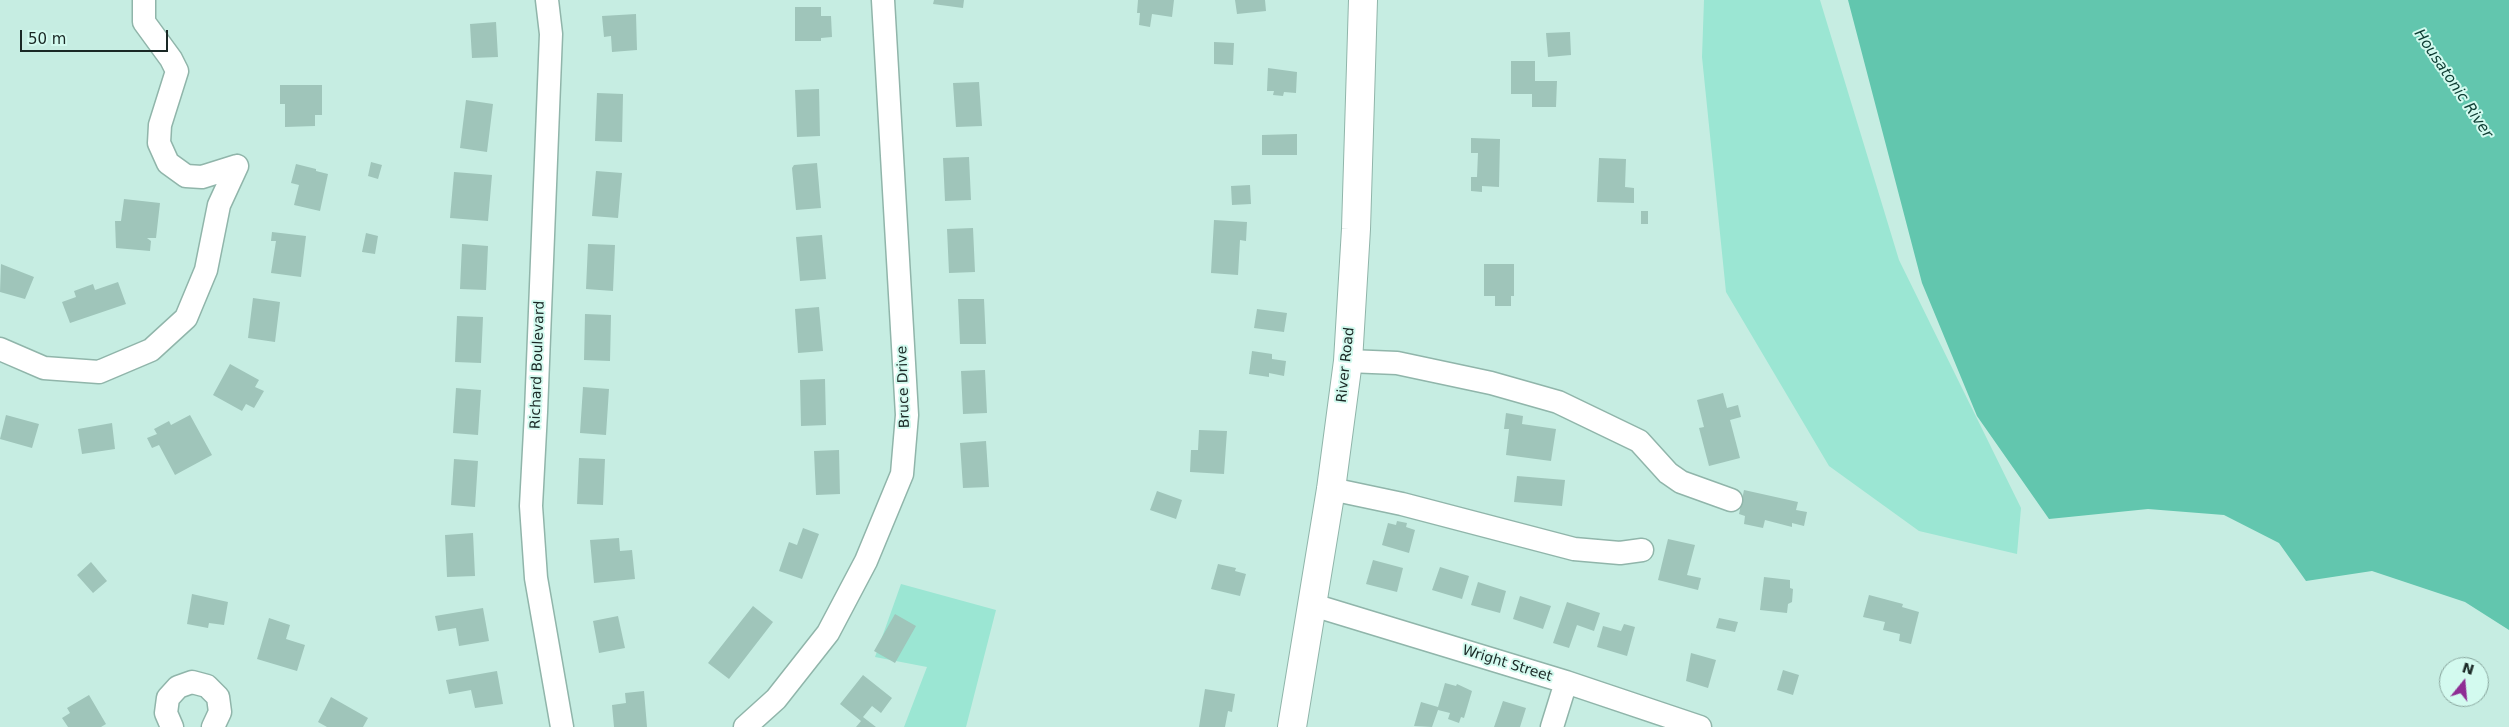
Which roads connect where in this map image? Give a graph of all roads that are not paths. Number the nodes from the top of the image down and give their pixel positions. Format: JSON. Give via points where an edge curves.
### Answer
{"nodes":[{"id":1,"x":144,"y":0,"type":"edge"},
{"id":2,"x":547,"y":0,"type":"edge"},
{"id":3,"x":883,"y":0,"type":"edge"},
{"id":4,"x":1363,"y":0,"type":"edge"},
{"id":5,"x":0,"y":349,"type":"edge"},
{"id":6,"x":1348,"y":361,"type":"junction"},
{"id":7,"x":1331,"y":489,"type":"junction"},
{"id":8,"x":1731,"y":500,"type":"dead end"},
{"id":9,"x":1642,"y":550,"type":"dead end"},
{"id":10,"x":1313,"y":605,"type":"junction"},
{"id":11,"x":1566,"y":682,"type":"junction"},
{"id":12,"x":219,"y":725,"type":"edge"},
{"id":13,"x":172,"y":727,"type":"edge"},
{"id":14,"x":562,"y":727,"type":"edge"},
{"id":15,"x":745,"y":727,"type":"edge"},
{"id":16,"x":1292,"y":727,"type":"edge"},
{"id":17,"x":1552,"y":727,"type":"edge"},
{"id":18,"x":1700,"y":727,"type":"edge"}],
"edges":[{"from":1,"to":5,"type":"street","via":[[144,22],[177,71],[160,124],[159,143],[168,163],[186,176],[202,177],[237,166],[219,205],[206,270],[186,318],[152,350],[99,372],[44,368]]},
{"from":2,"to":14,"type":"street","name":"Richard Boulevard","via":[[551,34],[531,506],[536,578]]},
{"from":3,"to":15,"type":"street","name":"Bruce Drive","via":[[907,415],[902,474],[866,561],[828,633],[776,699]]},
{"from":4,"to":6,"type":"main road","name":"River Road","via":[[1356,229]]},
{"from":6,"to":7,"type":"main road","name":"River Road"},
{"from":6,"to":8,"type":"street","via":[[1397,363],[1491,382],[1558,402],[1639,441],[1668,473],[1681,482]]},
{"from":7,"to":9,"type":"street","via":[[1574,549],[1620,553]]},
{"from":7,"to":10,"type":"main road","name":"River Road"},
{"from":10,"to":11,"type":"street","name":"Wright Street"},
{"from":10,"to":16,"type":"main road","name":"River Road"},
{"from":11,"to":17,"type":"street"},
{"from":11,"to":18,"type":"street","name":"Wright Street"},
{"from":12,"to":13,"type":"street","via":[[220,707],[215,693],[203,684],[192,682],[178,686],[168,698],[166,713]]}]}
